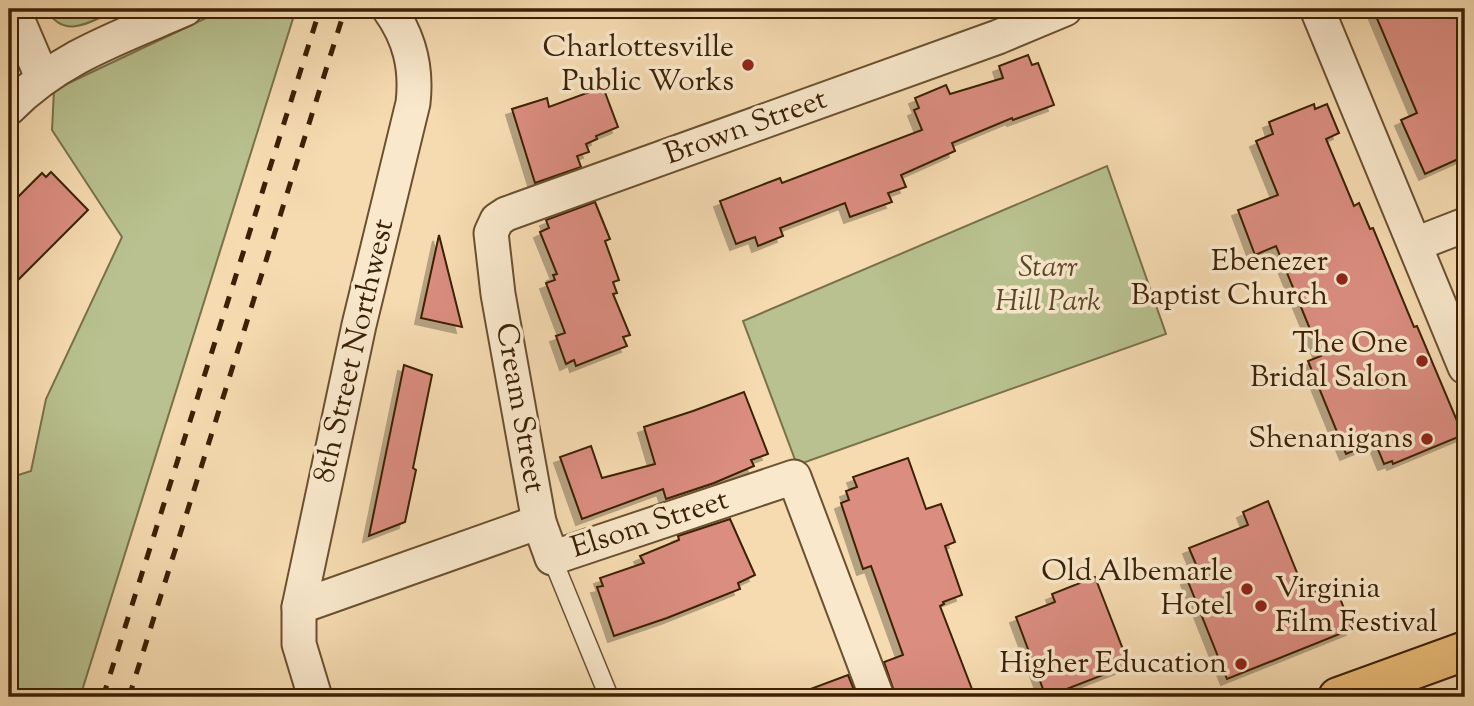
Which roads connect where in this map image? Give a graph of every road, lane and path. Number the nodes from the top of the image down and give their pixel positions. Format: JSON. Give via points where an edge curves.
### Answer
{"nodes":[{"id":1,"x":13,"y":9,"type":"edge"},
{"id":2,"x":185,"y":9,"type":"edge"},
{"id":3,"x":389,"y":9,"type":"edge"},
{"id":4,"x":1065,"y":9,"type":"edge"},
{"id":5,"x":1317,"y":9,"type":"edge"},
{"id":6,"x":42,"y":77,"type":"junction"},
{"id":7,"x":9,"y":108,"type":"edge"},
{"id":8,"x":1465,"y":225,"type":"edge"},
{"id":9,"x":1416,"y":244,"type":"junction"},
{"id":10,"x":498,"y":294,"type":"joint"},
{"id":11,"x":1465,"y":367,"type":"edge"},
{"id":12,"x":539,"y":522,"type":"junction"},
{"id":13,"x":552,"y":558,"type":"junction"},
{"id":14,"x":299,"y":607,"type":"junction"},
{"id":15,"x":1465,"y":651,"type":"edge"},
{"id":16,"x":315,"y":697,"type":"edge"},
{"id":17,"x":609,"y":697,"type":"edge"},
{"id":18,"x":877,"y":697,"type":"edge"},
{"id":19,"x":1338,"y":697,"type":"edge"}],
"edges":[{"from":1,"to":6,"type":"street"},
{"from":2,"to":6,"type":"street","via":[[82,53]]},
{"from":3,"to":14,"type":"street","name":"8th Street Northwest","via":[[411,50],[413,103],[359,325]]},
{"from":4,"to":10,"type":"street","name":"Brown Street","via":[[506,214],[491,233]]},
{"from":5,"to":9,"type":"street"},
{"from":6,"to":7,"type":"street"},
{"from":8,"to":9,"type":"street"},
{"from":9,"to":11,"type":"street"},
{"from":10,"to":12,"type":"street","name":"Cream Street"},
{"from":12,"to":13,"type":"street","name":"Elsom Street"},
{"from":12,"to":14,"type":"street","name":"Elsom Street"},
{"from":13,"to":17,"type":"lane"},
{"from":13,"to":18,"type":"street","name":"Elsom Street","via":[[794,477]]},
{"from":14,"to":16,"type":"street","name":"8th Street Northwest","via":[[299,644]]},
{"from":15,"to":19,"type":"main road"}]}
